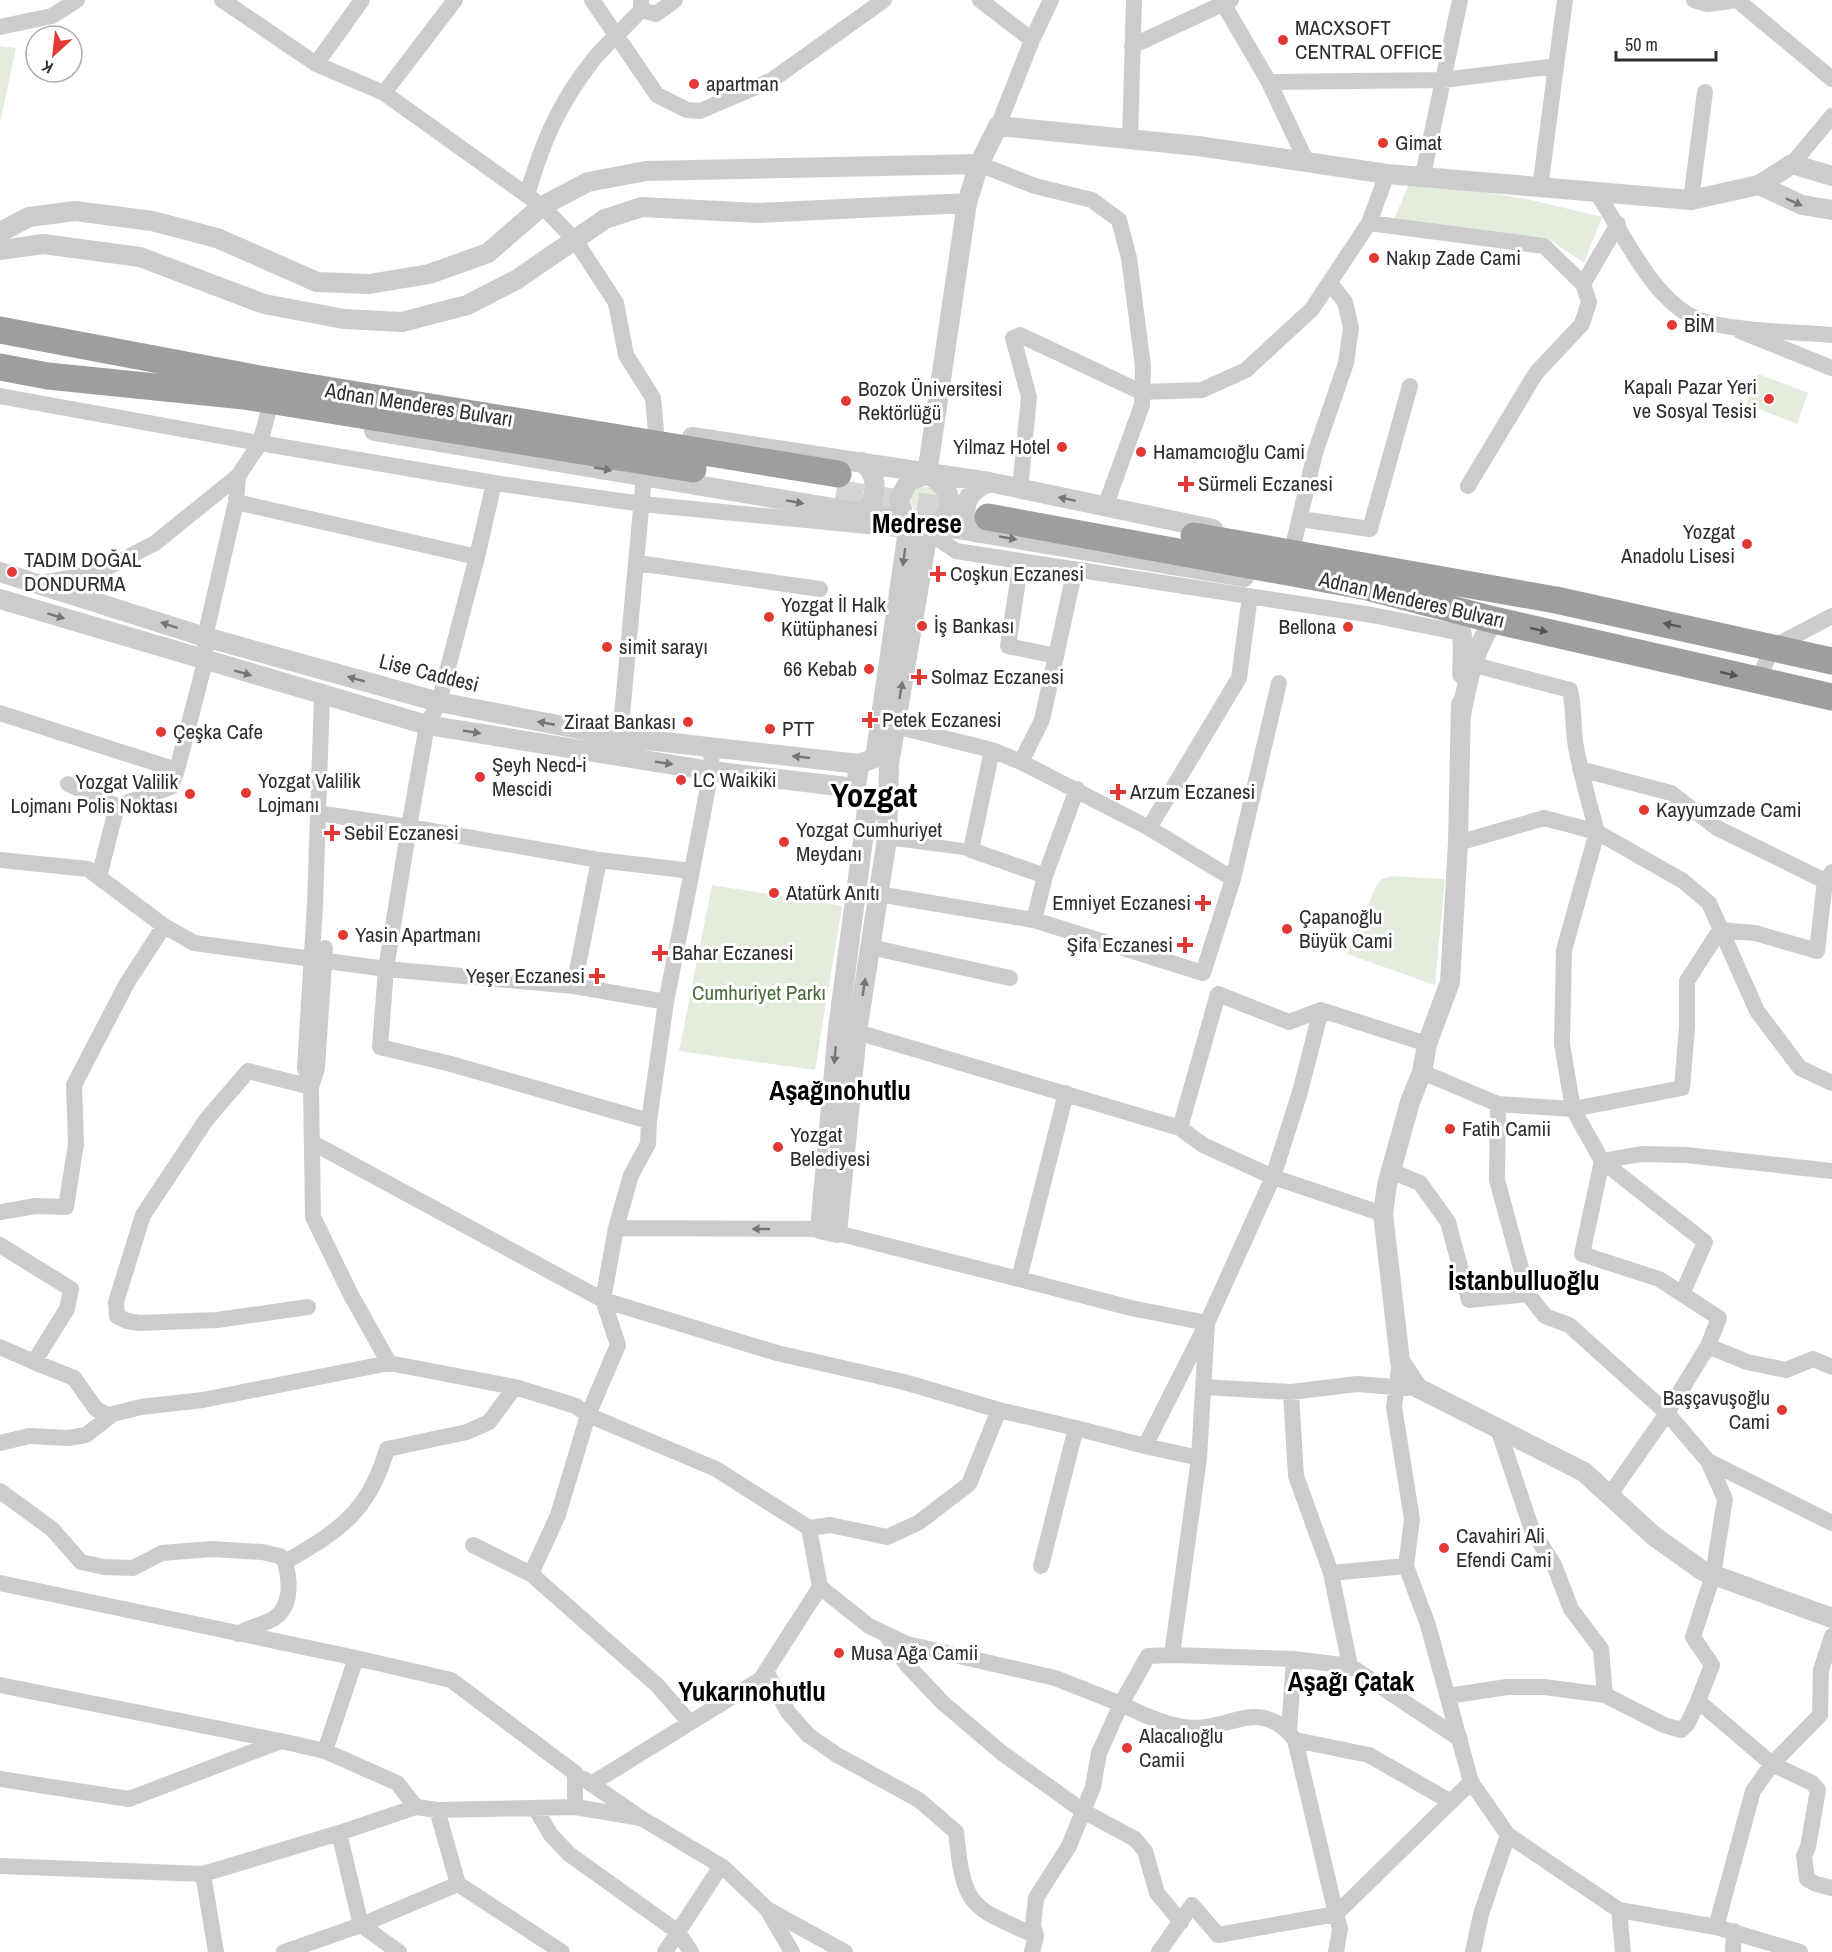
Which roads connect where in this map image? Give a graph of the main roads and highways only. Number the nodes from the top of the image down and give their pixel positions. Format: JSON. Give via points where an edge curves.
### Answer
{"nodes":[{"id":1,"x":0,"y":331,"type":"edge"},
{"id":2,"x":0,"y":367,"type":"edge"},
{"id":3,"x":1832,"y":661,"type":"edge"},
{"id":4,"x":1832,"y":697,"type":"edge"}],
"edges":[{"from":1,"to":2,"type":"highway","name":"Adnan Menderes Bulvarı","via":[[260,379],[846,477]]},
{"from":3,"to":4,"type":"highway","name":"Adnan Menderes Bulvarı","one_way":true,"via":[[1556,600],[986,508],[1364,586],[1452,611]]}]}
